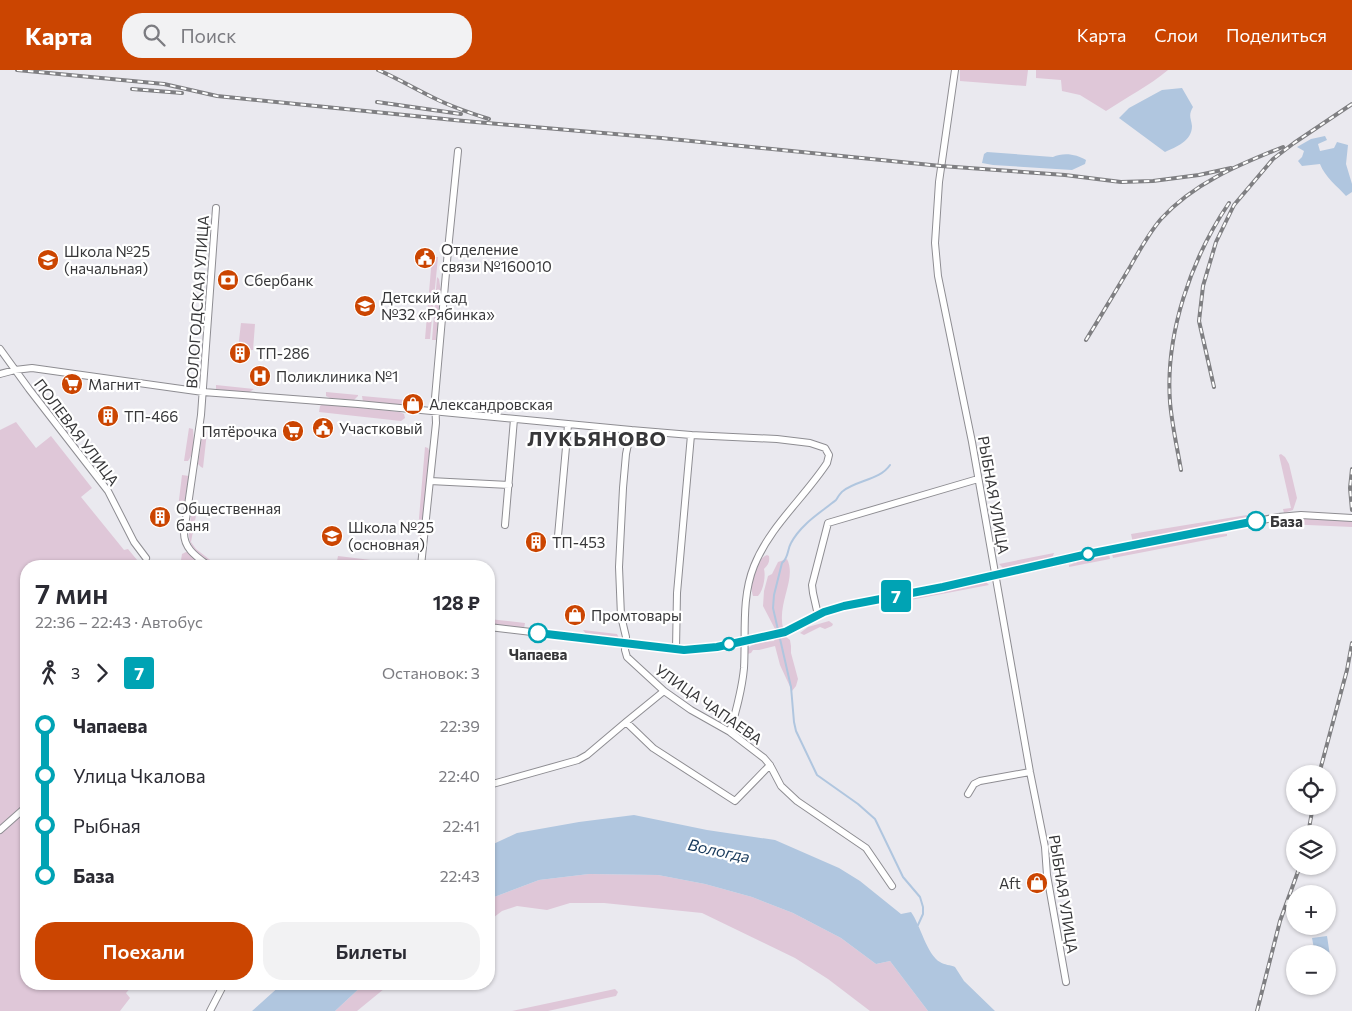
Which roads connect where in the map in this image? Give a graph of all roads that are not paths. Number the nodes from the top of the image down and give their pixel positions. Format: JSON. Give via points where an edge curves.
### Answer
{"nodes":[{"id":1,"x":955,"y":70,"type":"edge"},
{"id":2,"x":458,"y":151,"type":"dead end"},
{"id":3,"x":216,"y":208,"type":"dead end"},
{"id":4,"x":0,"y":349,"type":"edge"},
{"id":5,"x":15,"y":370,"type":"junction"},
{"id":6,"x":0,"y":374,"type":"edge"},
{"id":7,"x":202,"y":392,"type":"junction"},
{"id":8,"x":436,"y":412,"type":"junction"},
{"id":9,"x":514,"y":420,"type":"junction"},
{"id":10,"x":568,"y":425,"type":"junction"},
{"id":11,"x":630,"y":430,"type":"junction"},
{"id":12,"x":691,"y":435,"type":"junction"},
{"id":13,"x":978,"y":479,"type":"junction"},
{"id":14,"x":430,"y":481,"type":"junction"},
{"id":15,"x":509,"y":485,"type":"junction"},
{"id":16,"x":1352,"y":518,"type":"edge"},
{"id":17,"x":505,"y":526,"type":"dead end"},
{"id":18,"x":558,"y":536,"type":"dead end"},
{"id":19,"x":146,"y":558,"type":"dead end"},
{"id":20,"x":202,"y":560,"type":"edge"},
{"id":21,"x":422,"y":560,"type":"edge"},
{"id":22,"x":996,"y":576,"type":"junction"},
{"id":23,"x":818,"y":615,"type":"junction"},
{"id":24,"x":495,"y":628,"type":"edge"},
{"id":25,"x":743,"y":641,"type":"junction"},
{"id":26,"x":626,"y":643,"type":"junction"},
{"id":27,"x":676,"y":649,"type":"junction"},
{"id":28,"x":664,"y":691,"type":"junction"},
{"id":29,"x":626,"y":722,"type":"junction"},
{"id":30,"x":730,"y":732,"type":"junction"},
{"id":31,"x":770,"y":765,"type":"junction"},
{"id":32,"x":1030,"y":772,"type":"junction"},
{"id":33,"x":495,"y":783,"type":"edge"},
{"id":34,"x":968,"y":794,"type":"dead end"},
{"id":35,"x":20,"y":812,"type":"edge"},
{"id":36,"x":0,"y":830,"type":"edge"},
{"id":37,"x":892,"y":886,"type":"dead end"},
{"id":38,"x":1066,"y":982,"type":"dead end"},
{"id":39,"x":221,"y":990,"type":"edge"},
{"id":40,"x":210,"y":1011,"type":"edge"}],
"edges":[{"from":1,"to":13,"type":"street","name":"РЫБНАЯ УЛИЦА","via":[[938,182],[935,250]]},
{"from":2,"to":8,"type":"street"},
{"from":3,"to":7,"type":"street","name":"ВОЛОГОДСКАЯ УЛИЦА"},
{"from":4,"to":5,"type":"street","name":"ПОЛЕВАЯ УЛИЦА"},
{"from":5,"to":6,"type":"street"},
{"from":5,"to":7,"type":"street","via":[[32,368]]},
{"from":5,"to":19,"type":"street","name":"ПОЛЕВАЯ УЛИЦА","via":[[108,491],[134,542]]},
{"from":7,"to":8,"type":"street"},
{"from":7,"to":20,"type":"street","name":"ВОЛОГОДСКАЯ УЛИЦА","via":[[184,537],[190,550]]},
{"from":8,"to":9,"type":"street"},
{"from":8,"to":14,"type":"street"},
{"from":9,"to":10,"type":"street"},
{"from":9,"to":15,"type":"street"},
{"from":10,"to":11,"type":"street"},
{"from":10,"to":18,"type":"street"},
{"from":11,"to":12,"type":"street"},
{"from":11,"to":26,"type":"street","name":"УЛИЦА ЧАПАЕВА","via":[[619,567],[621,616]]},
{"from":12,"to":25,"type":"street","via":[[810,443],[825,448],[829,455],[827,463],[775,528],[757,559],[744,616]]},
{"from":12,"to":27,"type":"street","via":[[677,592]]},
{"from":13,"to":22,"type":"street","name":"РЫБНАЯ УЛИЦА"},
{"from":13,"to":23,"type":"street","via":[[828,523],[812,585]]},
{"from":14,"to":15,"type":"street"},
{"from":14,"to":21,"type":"street"},
{"from":15,"to":17,"type":"street"},
{"from":16,"to":22,"type":"street","via":[[1278,517],[1088,554]]},
{"from":22,"to":23,"type":"street","via":[[854,603]]},
{"from":22,"to":32,"type":"street","name":"РЫБНАЯ УЛИЦА"},
{"from":23,"to":25,"type":"street","via":[[785,632]]},
{"from":24,"to":26,"type":"street"},
{"from":25,"to":27,"type":"street"},
{"from":25,"to":30,"type":"street","via":[[744,668]]},
{"from":26,"to":27,"type":"street"},
{"from":26,"to":28,"type":"street","name":"УЛИЦА ЧАПАЕВА","via":[[626,654],[630,660]]},
{"from":28,"to":29,"type":"street"},
{"from":28,"to":30,"type":"street","name":"УЛИЦА ЧАПАЕВА"},
{"from":29,"to":31,"type":"street","via":[[653,748],[736,801]]},
{"from":29,"to":33,"type":"street","via":[[578,760]]},
{"from":30,"to":31,"type":"street","name":"УЛИЦА ЧАПАЕВА"},
{"from":31,"to":37,"type":"street","name":"УЛИЦА ЧАПАЕВА","via":[[781,786],[797,801],[866,848]]},
{"from":32,"to":34,"type":"street","via":[[980,781]]},
{"from":32,"to":38,"type":"street","name":"РЫБНАЯ УЛИЦА"},
{"from":35,"to":36,"type":"street"},
{"from":39,"to":40,"type":"street"}]}
